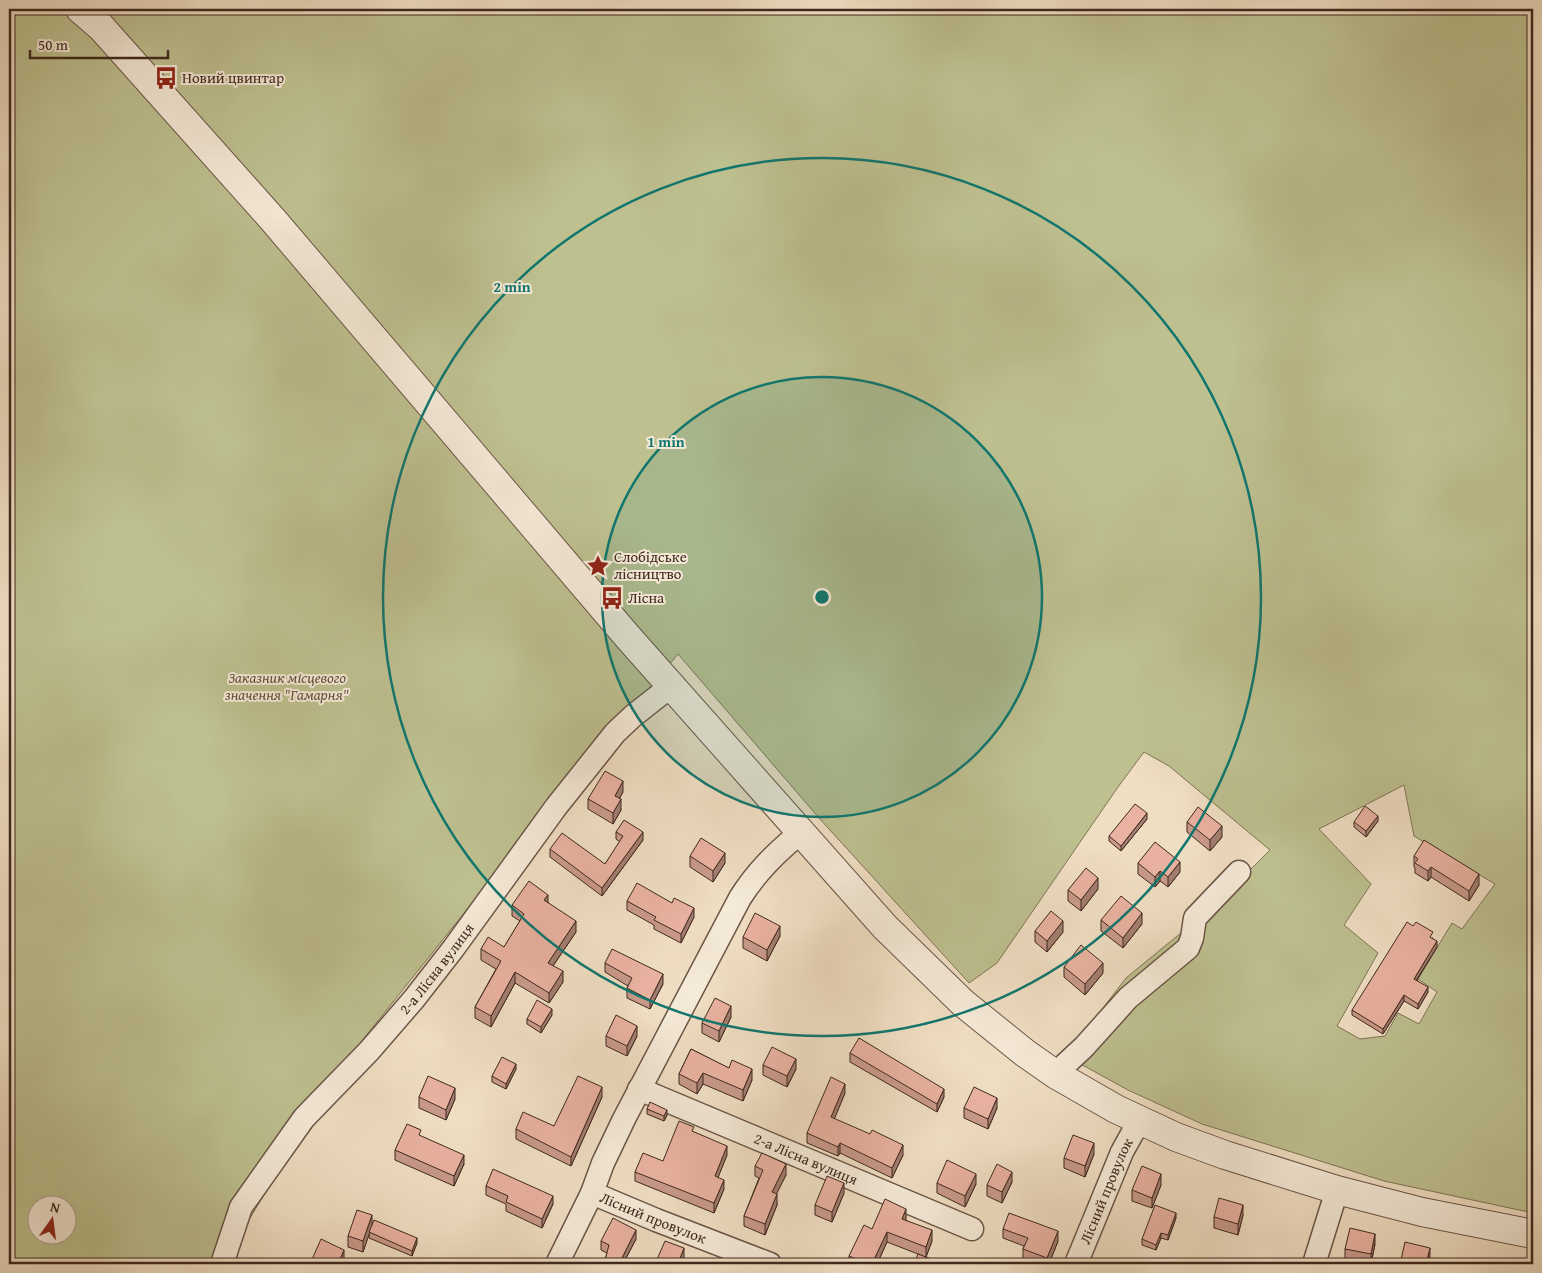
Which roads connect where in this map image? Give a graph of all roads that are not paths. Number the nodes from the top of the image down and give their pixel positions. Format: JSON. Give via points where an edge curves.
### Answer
{"nodes":[{"id":1,"x":80,"y":9,"type":"edge"},
{"id":2,"x":671,"y":686,"type":"junction"},
{"id":3,"x":801,"y":832,"type":"junction"},
{"id":4,"x":1239,"y":872,"type":"dead end"},
{"id":5,"x":1055,"y":1074,"type":"junction"},
{"id":6,"x":640,"y":1088,"type":"junction"},
{"id":7,"x":1143,"y":1121,"type":"junction"},
{"id":8,"x":1337,"y":1190,"type":"junction"},
{"id":9,"x":592,"y":1193,"type":"junction"},
{"id":10,"x":972,"y":1229,"type":"dead end"},
{"id":11,"x":1533,"y":1234,"type":"edge"},
{"id":12,"x":225,"y":1263,"type":"edge"},
{"id":13,"x":557,"y":1264,"type":"edge"},
{"id":14,"x":770,"y":1264,"type":"edge"},
{"id":15,"x":1076,"y":1264,"type":"edge"},
{"id":16,"x":1314,"y":1264,"type":"edge"}],
"edges":[{"from":1,"to":2,"type":"street","via":[[101,27],[274,221]]},
{"from":2,"to":3,"type":"street"},
{"from":2,"to":12,"type":"street","name":"2-а Лісна вулиця","via":[[615,733],[414,998],[304,1118],[241,1207]]},
{"from":3,"to":5,"type":"street","via":[[885,927],[937,979],[992,1028]]},
{"from":3,"to":6,"type":"street","via":[[752,880]]},
{"from":4,"to":5,"type":"street","via":[[1194,918],[1188,948],[1128,998]]},
{"from":5,"to":7,"type":"street"},
{"from":6,"to":9,"type":"street"},
{"from":6,"to":10,"type":"street","name":"2-а Лісна вулиця"},
{"from":7,"to":8,"type":"street","via":[[1217,1152]]},
{"from":7,"to":15,"type":"street","name":"Лісний провулок","via":[[1122,1152]]},
{"from":8,"to":11,"type":"street","via":[[1431,1214]]},
{"from":8,"to":16,"type":"street"},
{"from":9,"to":13,"type":"street"},
{"from":9,"to":14,"type":"street","name":"Лісний провулок"}]}
